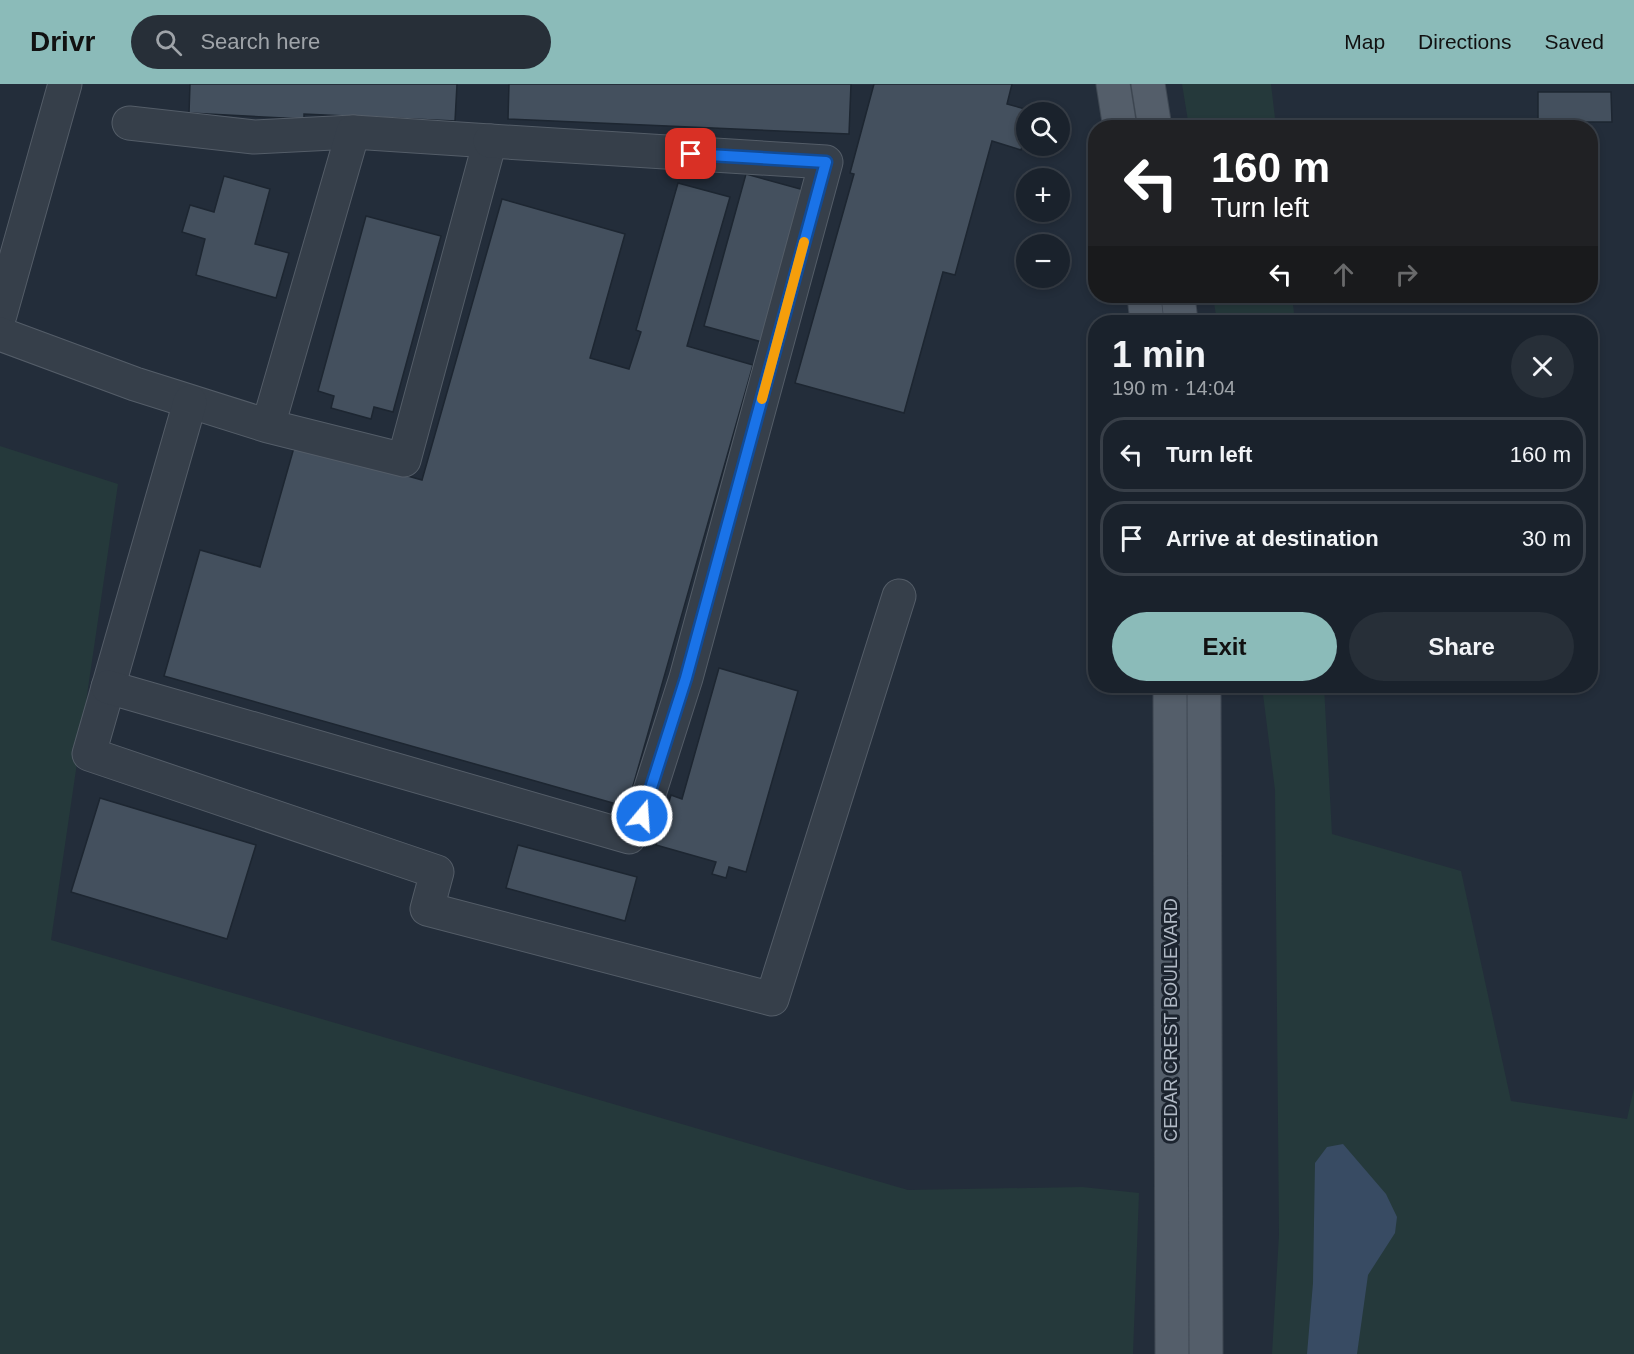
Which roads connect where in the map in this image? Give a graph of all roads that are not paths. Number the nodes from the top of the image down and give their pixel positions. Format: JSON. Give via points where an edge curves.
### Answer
{"nodes":[{"id":1,"x":64,"y":84,"type":"edge"},
{"id":2,"x":1113,"y":84,"type":"edge"},
{"id":3,"x":1148,"y":84,"type":"edge"},
{"id":4,"x":1119,"y":120,"type":"edge"},
{"id":5,"x":1154,"y":120,"type":"edge"},
{"id":6,"x":129,"y":123,"type":"dead end"},
{"id":7,"x":353,"y":132,"type":"junction"},
{"id":8,"x":490,"y":141,"type":"junction"},
{"id":9,"x":0,"y":315,"type":"edge"},
{"id":10,"x":0,"y":334,"type":"edge"},
{"id":11,"x":190,"y":402,"type":"junction"},
{"id":12,"x":268,"y":426,"type":"junction"},
{"id":13,"x":899,"y":596,"type":"dead end"},
{"id":14,"x":108,"y":687,"type":"junction"},
{"id":15,"x":1170,"y":693,"type":"edge"},
{"id":16,"x":1204,"y":693,"type":"edge"},
{"id":17,"x":1172,"y":1354,"type":"edge"},
{"id":18,"x":1206,"y":1354,"type":"edge"}],
"edges":[{"from":1,"to":9,"type":"street"},
{"from":2,"to":4,"type":"main road"},
{"from":3,"to":5,"type":"main road"},
{"from":6,"to":7,"type":"street","via":[[254,137]]},
{"from":7,"to":8,"type":"street"},
{"from":7,"to":12,"type":"street"},
{"from":8,"to":12,"type":"street","via":[[404,460]]},
{"from":8,"to":14,"type":"street","via":[[826,162],[686,678],[642,816],[629,837]]},
{"from":10,"to":11,"type":"street"},
{"from":11,"to":12,"type":"street"},
{"from":11,"to":14,"type":"street"},
{"from":13,"to":14,"type":"street","via":[[772,999],[427,909],[437,872],[88,753]]},
{"from":15,"to":17,"type":"main road","name":"CEDAR CREST BOULEVARD"},
{"from":16,"to":18,"type":"main road","name":"CEDAR CREST BOULEVARD"}]}
